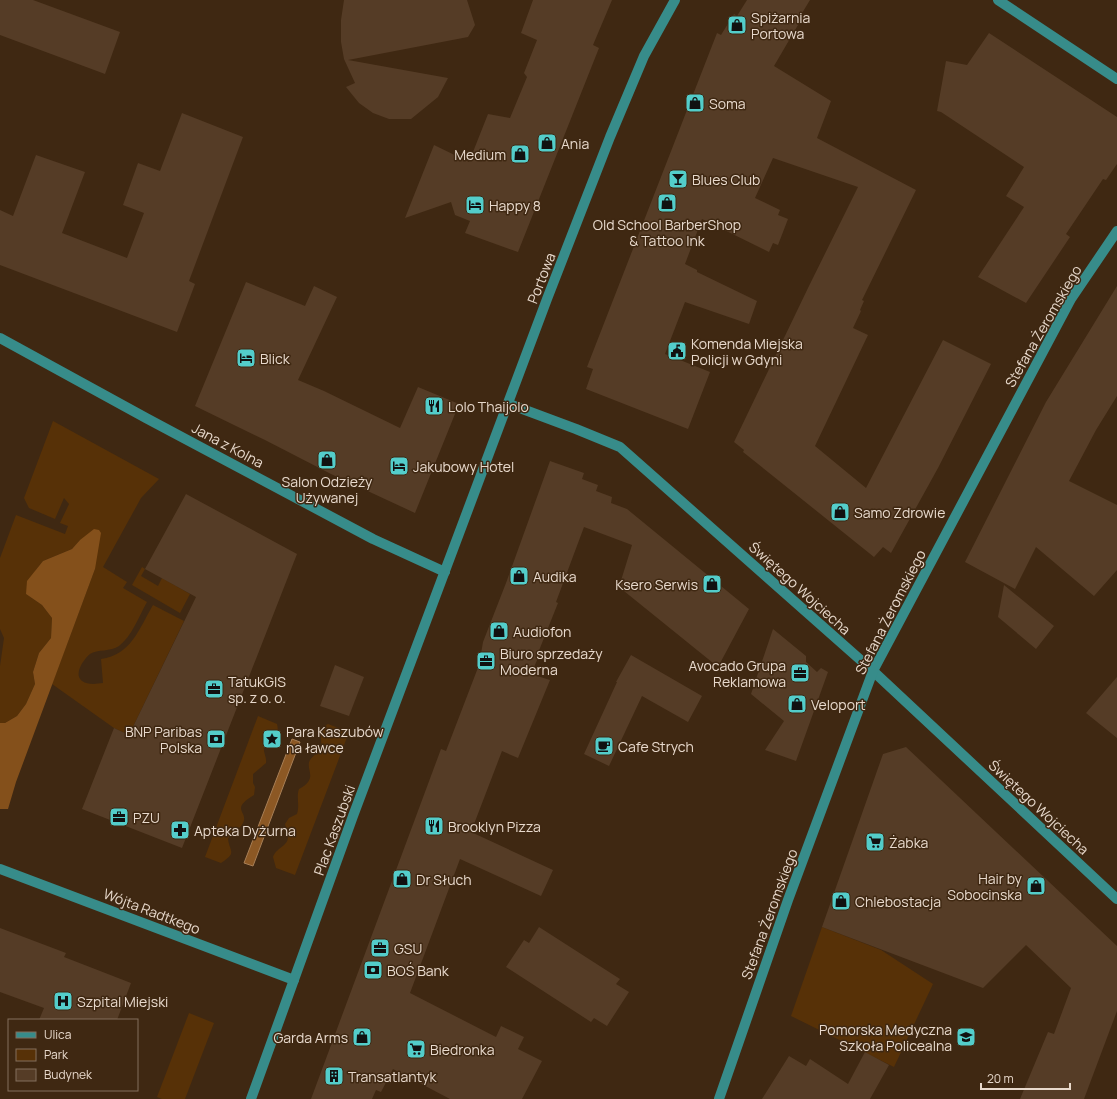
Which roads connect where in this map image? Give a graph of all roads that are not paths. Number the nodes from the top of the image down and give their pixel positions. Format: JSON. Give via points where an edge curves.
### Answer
{"nodes":[{"id":1,"x":675,"y":0,"type":"edge"},
{"id":2,"x":998,"y":0,"type":"edge"},
{"id":3,"x":1117,"y":79,"type":"edge"},
{"id":4,"x":1117,"y":231,"type":"edge"},
{"id":5,"x":0,"y":338,"type":"edge"},
{"id":6,"x":508,"y":404,"type":"junction"},
{"id":7,"x":445,"y":572,"type":"junction"},
{"id":8,"x":873,"y":671,"type":"junction"},
{"id":9,"x":0,"y":869,"type":"edge"},
{"id":10,"x":1117,"y":899,"type":"edge"},
{"id":11,"x":294,"y":980,"type":"junction"},
{"id":12,"x":250,"y":1099,"type":"edge"},
{"id":13,"x":719,"y":1099,"type":"edge"}],
"edges":[{"from":1,"to":6,"type":"street","name":"Portowa","via":[[644,56],[610,137]]},
{"from":2,"to":3,"type":"street"},
{"from":4,"to":8,"type":"street","name":"Stefana Żeromskiego","via":[[1071,299]]},
{"from":5,"to":7,"type":"street","name":"Jana z Kolna","via":[[374,539]]},
{"from":6,"to":7,"type":"street","name":"Portowa"},
{"from":6,"to":8,"type":"street","name":"Świętego Wojciecha","via":[[620,447]]},
{"from":7,"to":11,"type":"street","name":"Plac Kaszubski"},
{"from":8,"to":10,"type":"street","name":"Świętego Wojciecha"},
{"from":8,"to":13,"type":"street","name":"Stefana Żeromskiego"},
{"from":9,"to":11,"type":"street","name":"Wójta Radtkego"},
{"from":11,"to":12,"type":"street","name":"Plac Kaszubski"}]}
